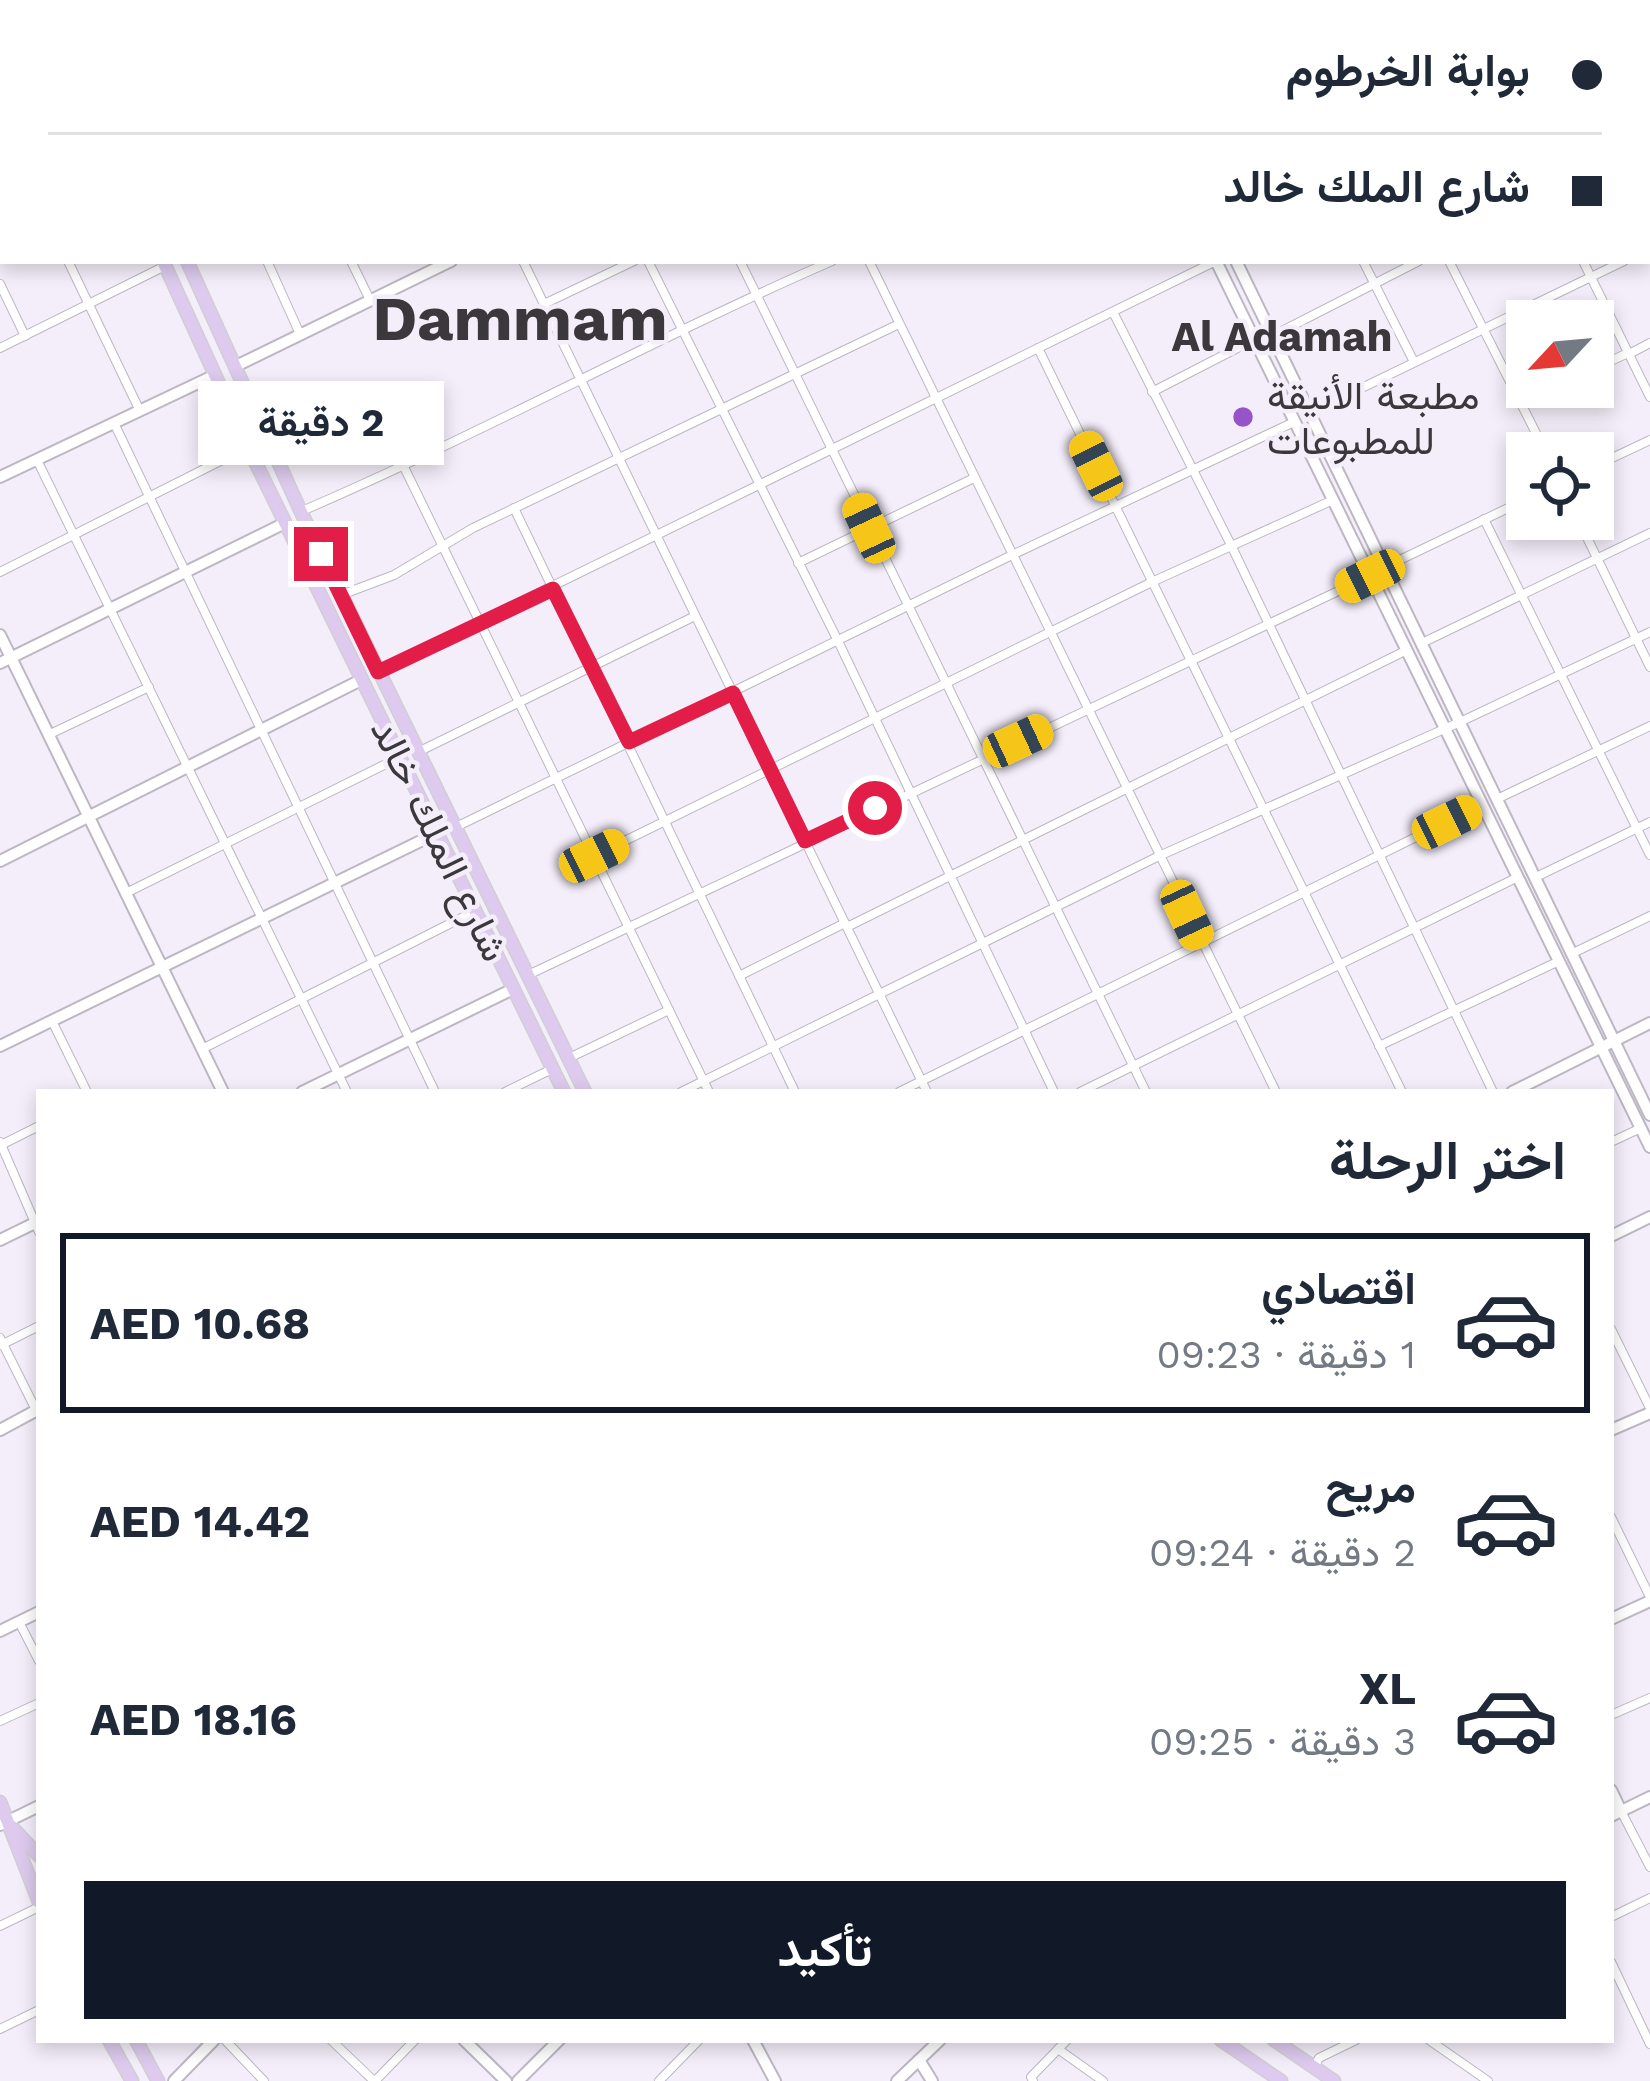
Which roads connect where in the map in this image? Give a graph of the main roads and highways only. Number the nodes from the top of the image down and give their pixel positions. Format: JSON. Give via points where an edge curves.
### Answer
{"nodes":[{"id":1,"x":164,"y":264,"type":"edge"},
{"id":2,"x":188,"y":264,"type":"edge"},
{"id":3,"x":236,"y":366,"type":"junction"},
{"id":4,"x":215,"y":375,"type":"junction"},
{"id":5,"x":562,"y":1089,"type":"edge"},
{"id":6,"x":584,"y":1089,"type":"edge"},
{"id":7,"x":0,"y":1802,"type":"edge"},
{"id":8,"x":4,"y":1824,"type":"edge"},
{"id":9,"x":36,"y":1853,"type":"edge"},
{"id":10,"x":36,"y":1898,"type":"edge"},
{"id":11,"x":112,"y":2043,"type":"edge"},
{"id":12,"x":138,"y":2043,"type":"edge"},
{"id":13,"x":1225,"y":2043,"type":"edge"},
{"id":14,"x":1278,"y":2043,"type":"edge"},
{"id":15,"x":133,"y":2081,"type":"edge"},
{"id":16,"x":158,"y":2081,"type":"edge"},
{"id":17,"x":1281,"y":2081,"type":"edge"},
{"id":18,"x":1334,"y":2081,"type":"edge"}],
"edges":[{"from":1,"to":4,"type":"main road","name":"شارع الملك خالد"},
{"from":2,"to":3,"type":"main road","name":"شارع الملك خالد"},
{"from":3,"to":4,"type":"main road"},
{"from":3,"to":6,"type":"main road","name":"شارع الملك خالد"},
{"from":4,"to":5,"type":"main road","name":"شارع الملك خالد"},
{"from":7,"to":8,"type":"main road"},
{"from":8,"to":9,"type":"main road"},
{"from":8,"to":10,"type":"main road"},
{"from":11,"to":15,"type":"main road"},
{"from":12,"to":16,"type":"main road"},
{"from":13,"to":17,"type":"main road"},
{"from":14,"to":18,"type":"main road"}]}
